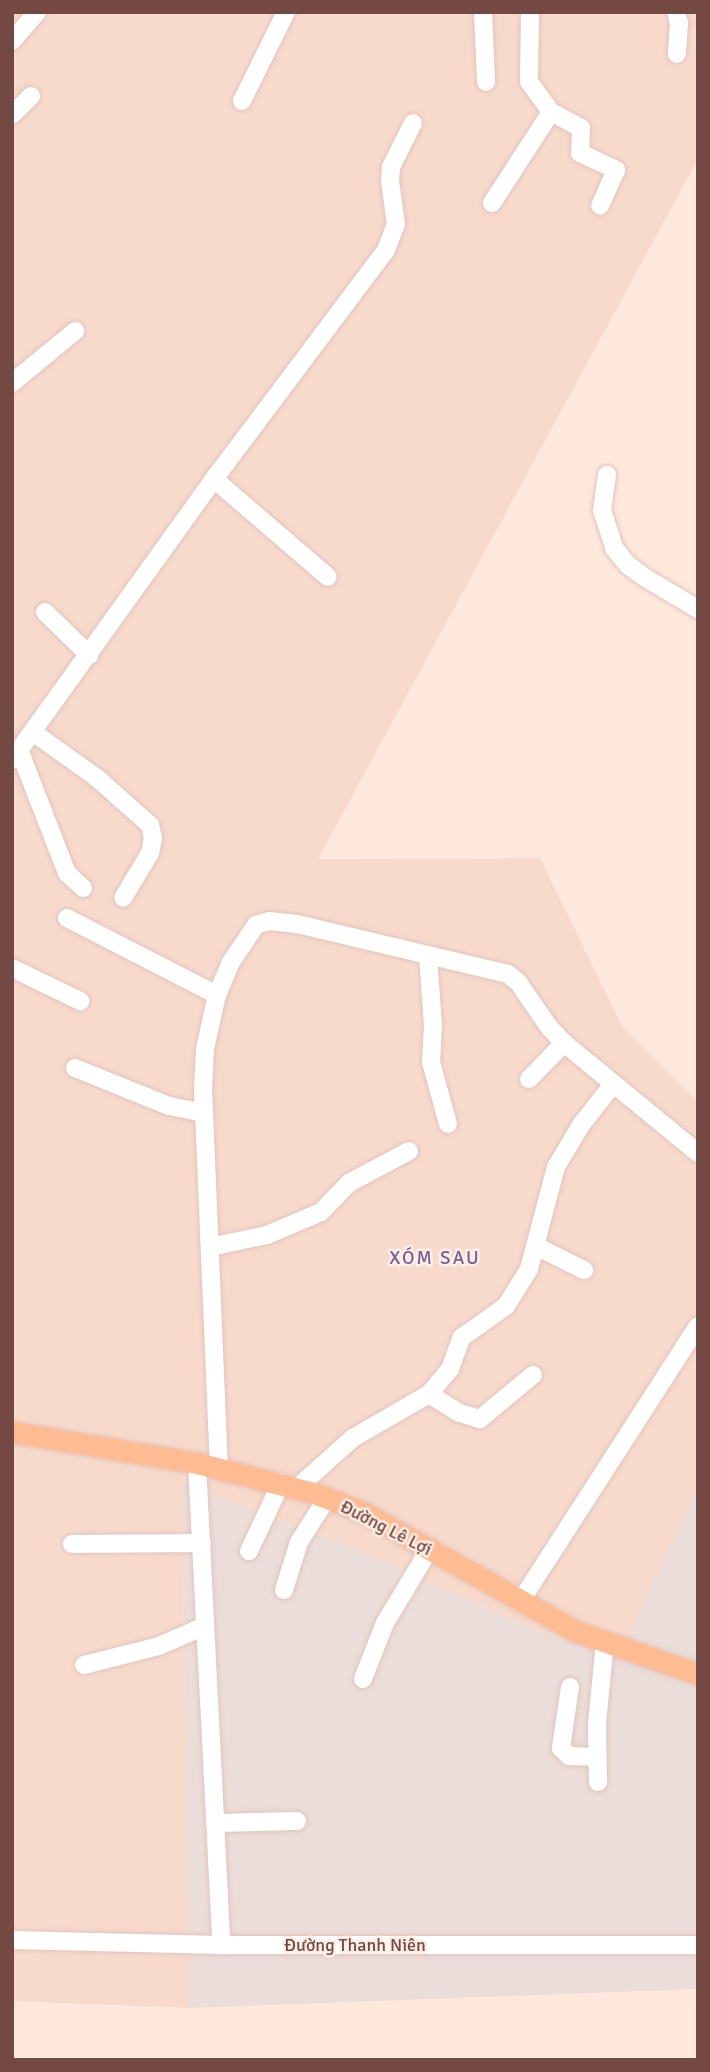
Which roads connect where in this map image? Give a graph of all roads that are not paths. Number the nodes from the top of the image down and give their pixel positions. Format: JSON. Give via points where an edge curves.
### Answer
{"nodes":[{"id":1,"x":37,"y":12,"type":"edge"},
{"id":2,"x":286,"y":12,"type":"edge"},
{"id":3,"x":483,"y":12,"type":"edge"},
{"id":4,"x":530,"y":12,"type":"edge"},
{"id":5,"x":676,"y":12,"type":"edge"},
{"id":6,"x":12,"y":41,"type":"edge"},
{"id":7,"x":677,"y":54,"type":"dead end"},
{"id":8,"x":486,"y":82,"type":"dead end"},
{"id":9,"x":31,"y":96,"type":"dead end"},
{"id":10,"x":242,"y":101,"type":"dead end"},
{"id":11,"x":551,"y":112,"type":"junction"},
{"id":12,"x":12,"y":116,"type":"edge"},
{"id":13,"x":412,"y":123,"type":"dead end"},
{"id":14,"x":492,"y":203,"type":"dead end"},
{"id":15,"x":600,"y":206,"type":"dead end"},
{"id":16,"x":75,"y":331,"type":"dead end"},
{"id":17,"x":12,"y":383,"type":"edge"},
{"id":18,"x":607,"y":475,"type":"dead end"},
{"id":19,"x":214,"y":479,"type":"junction"},
{"id":20,"x":328,"y":577,"type":"dead end"},
{"id":21,"x":698,"y":609,"type":"edge"},
{"id":22,"x":45,"y":612,"type":"dead end"},
{"id":23,"x":89,"y":655,"type":"junction"},
{"id":24,"x":33,"y":733,"type":"junction"},
{"id":25,"x":16,"y":756,"type":"edge"},
{"id":26,"x":83,"y":888,"type":"dead end"},
{"id":27,"x":123,"y":898,"type":"dead end"},
{"id":28,"x":67,"y":918,"type":"dead end"},
{"id":29,"x":428,"y":956,"type":"junction"},
{"id":30,"x":12,"y":968,"type":"edge"},
{"id":31,"x":218,"y":995,"type":"junction"},
{"id":32,"x":80,"y":1001,"type":"dead end"},
{"id":33,"x":564,"y":1043,"type":"junction"},
{"id":34,"x":75,"y":1068,"type":"dead end"},
{"id":35,"x":529,"y":1079,"type":"dead end"},
{"id":36,"x":613,"y":1084,"type":"junction"},
{"id":37,"x":204,"y":1113,"type":"junction"},
{"id":38,"x":448,"y":1124,"type":"dead end"},
{"id":39,"x":409,"y":1151,"type":"dead end"},
{"id":40,"x":698,"y":1153,"type":"edge"},
{"id":41,"x":536,"y":1246,"type":"junction"},
{"id":42,"x":210,"y":1247,"type":"junction"},
{"id":43,"x":584,"y":1270,"type":"dead end"},
{"id":44,"x":698,"y":1326,"type":"edge"},
{"id":45,"x":533,"y":1376,"type":"dead end"},
{"id":46,"x":429,"y":1394,"type":"junction"},
{"id":47,"x":12,"y":1432,"type":"edge"},
{"id":48,"x":197,"y":1463,"type":"junction"},
{"id":49,"x":219,"y":1470,"type":"junction"},
{"id":50,"x":289,"y":1486,"type":"junction"},
{"id":51,"x":327,"y":1498,"type":"junction"},
{"id":52,"x":202,"y":1543,"type":"junction"},
{"id":53,"x":72,"y":1544,"type":"dead end"},
{"id":54,"x":429,"y":1550,"type":"junction"},
{"id":55,"x":249,"y":1551,"type":"dead end"},
{"id":56,"x":284,"y":1590,"type":"dead end"},
{"id":57,"x":520,"y":1602,"type":"junction"},
{"id":58,"x":205,"y":1626,"type":"junction"},
{"id":59,"x":605,"y":1641,"type":"junction"},
{"id":60,"x":85,"y":1665,"type":"dead end"},
{"id":61,"x":698,"y":1674,"type":"edge"},
{"id":62,"x":363,"y":1679,"type":"dead end"},
{"id":63,"x":570,"y":1687,"type":"dead end"},
{"id":64,"x":596,"y":1757,"type":"junction"},
{"id":65,"x":598,"y":1782,"type":"dead end"},
{"id":66,"x":297,"y":1821,"type":"dead end"},
{"id":67,"x":215,"y":1823,"type":"junction"},
{"id":68,"x":12,"y":1940,"type":"edge"},
{"id":69,"x":221,"y":1944,"type":"junction"},
{"id":70,"x":698,"y":1945,"type":"edge"}],
"edges":[{"from":1,"to":6,"type":"street"},
{"from":2,"to":10,"type":"street"},
{"from":3,"to":8,"type":"street"},
{"from":4,"to":11,"type":"street","via":[[528,82]]},
{"from":5,"to":7,"type":"street"},
{"from":9,"to":12,"type":"street"},
{"from":11,"to":14,"type":"street"},
{"from":11,"to":15,"type":"street","via":[[581,128],[580,153],[616,170]]},
{"from":13,"to":19,"type":"street","via":[[391,167],[396,224],[386,250]]},
{"from":16,"to":17,"type":"street"},
{"from":18,"to":21,"type":"street","via":[[602,510],[614,548],[644,578]]},
{"from":19,"to":20,"type":"street"},
{"from":19,"to":23,"type":"street"},
{"from":22,"to":23,"type":"street"},
{"from":23,"to":24,"type":"street"},
{"from":24,"to":25,"type":"street"},
{"from":24,"to":27,"type":"street","via":[[97,778],[150,825],[150,853]]},
{"from":25,"to":26,"type":"street","via":[[67,873]]},
{"from":28,"to":31,"type":"street"},
{"from":29,"to":31,"type":"street","via":[[269,921],[256,925],[246,936]]},
{"from":29,"to":33,"type":"street","via":[[513,977]]},
{"from":29,"to":38,"type":"street","via":[[431,1062]]},
{"from":30,"to":32,"type":"street"},
{"from":31,"to":37,"type":"street","via":[[205,1049]]},
{"from":33,"to":35,"type":"street"},
{"from":33,"to":36,"type":"street"},
{"from":34,"to":37,"type":"street","via":[[169,1106]]},
{"from":36,"to":40,"type":"street"},
{"from":36,"to":41,"type":"street","via":[[556,1167]]},
{"from":37,"to":42,"type":"street"},
{"from":39,"to":42,"type":"street","via":[[349,1183],[313,1216],[267,1235]]},
{"from":41,"to":43,"type":"street"},
{"from":41,"to":46,"type":"street","via":[[521,1287],[506,1306],[461,1338],[445,1378]]},
{"from":42,"to":49,"type":"street"},
{"from":44,"to":57,"type":"street"},
{"from":45,"to":46,"type":"street","via":[[481,1419],[460,1413]]},
{"from":46,"to":50,"type":"street","via":[[352,1437]]},
{"from":47,"to":48,"type":"main road","name":"Đường Lê Lợi"},
{"from":48,"to":49,"type":"main road","name":"Đường Lê Lợi"},
{"from":48,"to":52,"type":"street"},
{"from":49,"to":50,"type":"main road","name":"Đường Lê Lợi"},
{"from":50,"to":51,"type":"main road","name":"Đường Lê Lợi"},
{"from":50,"to":55,"type":"street"},
{"from":51,"to":54,"type":"main road","name":"Đường Lê Lợi","via":[[365,1513]]},
{"from":51,"to":56,"type":"street","via":[[299,1542]]},
{"from":52,"to":53,"type":"street"},
{"from":52,"to":58,"type":"street"},
{"from":54,"to":57,"type":"main road","name":"Đường Lê Lợi"},
{"from":54,"to":62,"type":"street","via":[[385,1623]]},
{"from":57,"to":59,"type":"main road","name":"Đường Lê Lợi"},
{"from":58,"to":60,"type":"street","via":[[159,1646]]},
{"from":58,"to":67,"type":"street"},
{"from":59,"to":61,"type":"main road","name":"Đường Lê Lợi"},
{"from":59,"to":64,"type":"street"},
{"from":63,"to":64,"type":"street","via":[[561,1748],[569,1756]]},
{"from":64,"to":65,"type":"street"},
{"from":66,"to":67,"type":"street"},
{"from":67,"to":69,"type":"street"},
{"from":68,"to":69,"type":"street","name":"Đường Thanh Niên"},
{"from":69,"to":70,"type":"street","name":"Đường Thanh Niên"}]}
